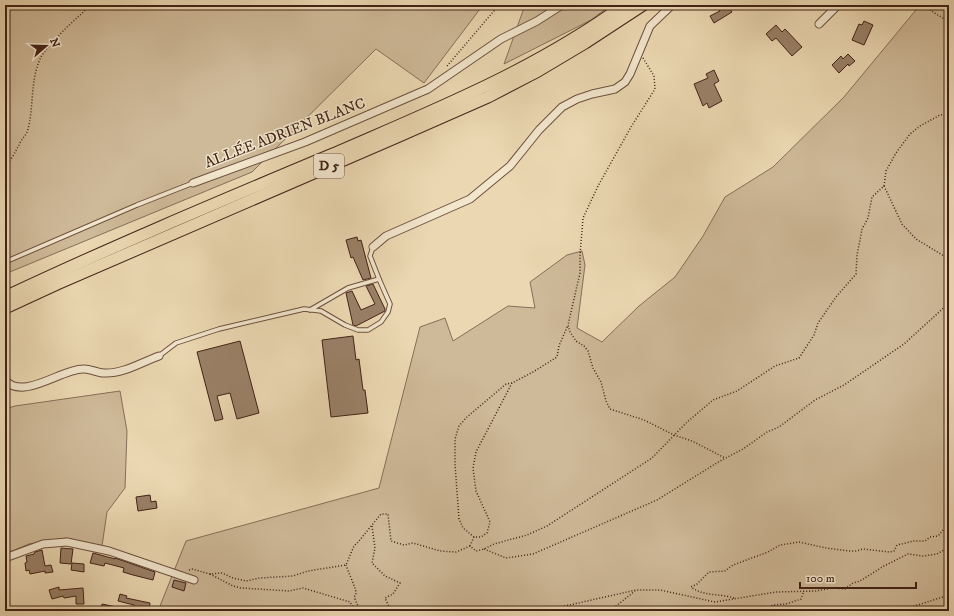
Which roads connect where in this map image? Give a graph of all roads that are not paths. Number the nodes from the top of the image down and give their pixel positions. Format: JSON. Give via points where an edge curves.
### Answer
{"nodes":[{"id":1,"x":562,"y":5,"type":"edge"},
{"id":2,"x":624,"y":5,"type":"edge"},
{"id":3,"x":643,"y":5,"type":"edge"},
{"id":4,"x":672,"y":5,"type":"edge"},
{"id":5,"x":838,"y":5,"type":"edge"},
{"id":6,"x":819,"y":24,"type":"dead end"},
{"id":7,"x":193,"y":183,"type":"joint"},
{"id":8,"x":373,"y":247,"type":"joint"},
{"id":9,"x":5,"y":262,"type":"edge"},
{"id":10,"x":379,"y":280,"type":"junction"},
{"id":11,"x":5,"y":297,"type":"edge"},
{"id":12,"x":5,"y":308,"type":"edge"},
{"id":13,"x":310,"y":310,"type":"junction"},
{"id":14,"x":160,"y":356,"type":"joint"},
{"id":15,"x":5,"y":380,"type":"edge"},
{"id":16,"x":5,"y":558,"type":"edge"},
{"id":17,"x":194,"y":580,"type":"dead end"},
{"id":18,"x":5,"y":611,"type":"edge"},
{"id":19,"x":15,"y":611,"type":"edge"}],
"edges":[{"from":1,"to":7,"type":"street","name":"ALLÉE ADRIEN BLANC","via":[[501,39],[428,89],[305,142]]},
{"from":2,"to":11,"type":"main road","number":"D 5","via":[[532,64],[483,89]]},
{"from":3,"to":12,"type":"main road","number":"D 5","via":[[538,71],[488,97]]},
{"from":4,"to":8,"type":"street","via":[[650,26],[625,82],[614,89],[577,99],[562,107],[539,130],[510,166],[470,199],[386,236]]},
{"from":5,"to":6,"type":"street"},
{"from":7,"to":9,"type":"lane","name":"ALLÉE ADRIEN BLANC"},
{"from":8,"to":10,"type":"lane","via":[[370,256]]},
{"from":10,"to":13,"type":"lane","via":[[348,288]]},
{"from":10,"to":13,"type":"lane","via":[[390,304],[381,322],[368,330],[358,330],[320,311]]},
{"from":13,"to":14,"type":"lane","via":[[304,309],[176,343]]},
{"from":14,"to":15,"type":"street","via":[[120,371],[104,373],[83,368],[20,388],[10,386]]},
{"from":16,"to":17,"type":"street","via":[[43,544],[67,542],[109,551]]},
{"from":18,"to":19,"type":"street"}]}
